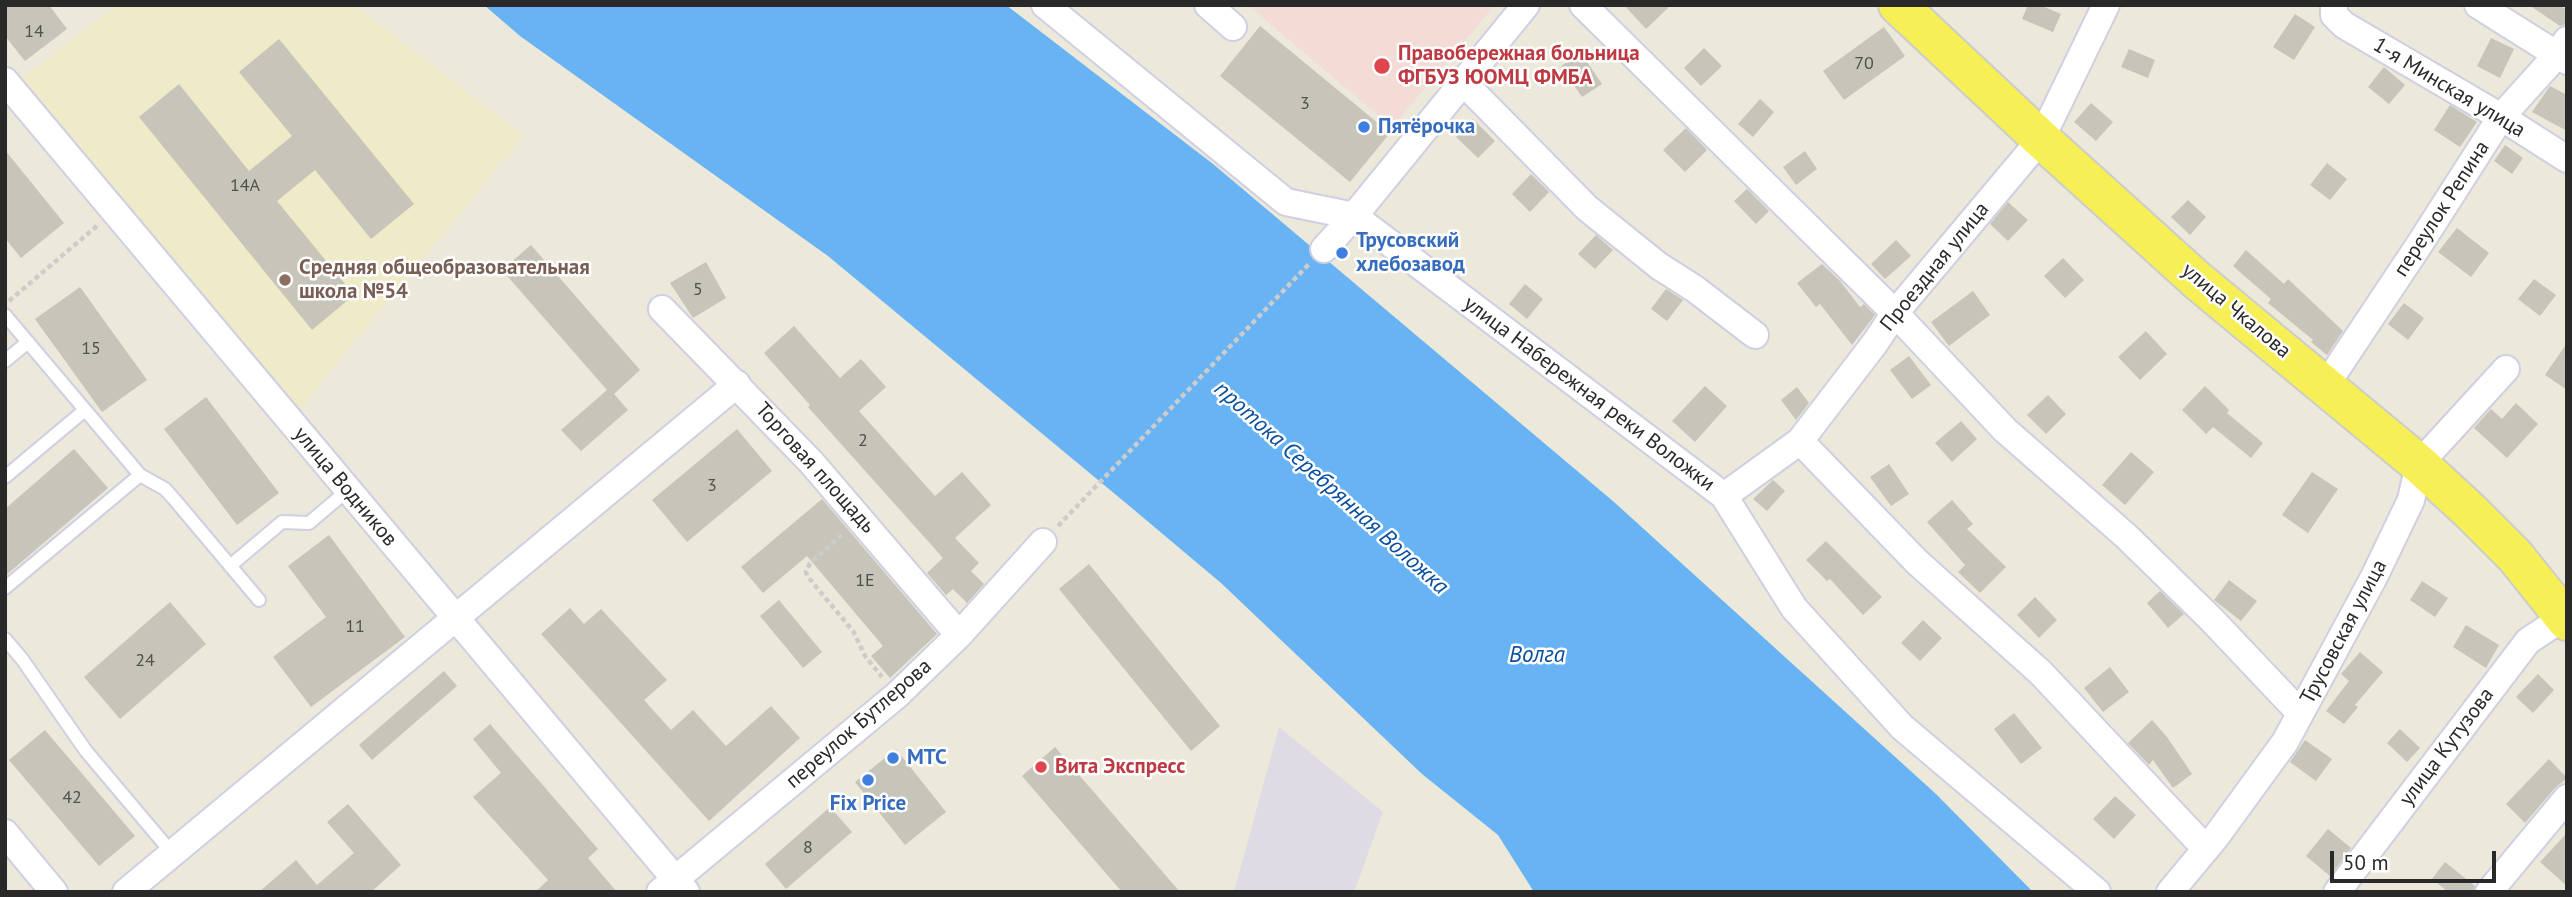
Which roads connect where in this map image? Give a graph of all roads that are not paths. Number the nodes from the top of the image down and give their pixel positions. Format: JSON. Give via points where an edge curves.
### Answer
{"nodes":[{"id":1,"x":1045,"y":5,"type":"edge"},
{"id":2,"x":1208,"y":5,"type":"edge"},
{"id":3,"x":1526,"y":5,"type":"edge"},
{"id":4,"x":1583,"y":5,"type":"edge"},
{"id":5,"x":1898,"y":5,"type":"edge"},
{"id":6,"x":2106,"y":5,"type":"edge"},
{"id":7,"x":2478,"y":5,"type":"edge"},
{"id":8,"x":2334,"y":10,"type":"edge"},
{"id":9,"x":1233,"y":27,"type":"dead end"},
{"id":10,"x":2563,"y":52,"type":"edge"},
{"id":11,"x":5,"y":81,"type":"edge"},
{"id":12,"x":1463,"y":82,"type":"junction"},
{"id":13,"x":2501,"y":117,"type":"junction"},
{"id":14,"x":2041,"y":139,"type":"junction"},
{"id":15,"x":2567,"y":159,"type":"edge"},
{"id":16,"x":1354,"y":216,"type":"junction"},
{"id":17,"x":1324,"y":249,"type":"road end"},
{"id":18,"x":662,"y":309,"type":"dead end"},
{"id":19,"x":1895,"y":313,"type":"junction"},
{"id":20,"x":5,"y":315,"type":"edge"},
{"id":21,"x":1755,"y":335,"type":"dead end"},
{"id":22,"x":28,"y":342,"type":"junction"},
{"id":23,"x":5,"y":360,"type":"edge"},
{"id":24,"x":2505,"y":369,"type":"dead end"},
{"id":25,"x":737,"y":384,"type":"junction"},
{"id":26,"x":2326,"y":385,"type":"junction"},
{"id":27,"x":85,"y":410,"type":"junction"},
{"id":28,"x":1800,"y":441,"type":"junction"},
{"id":29,"x":2419,"y":464,"type":"junction"},
{"id":30,"x":139,"y":475,"type":"junction"},
{"id":31,"x":5,"y":477,"type":"edge"},
{"id":32,"x":348,"y":490,"type":"junction"},
{"id":33,"x":1724,"y":496,"type":"junction"},
{"id":34,"x":1043,"y":542,"type":"road end"},
{"id":35,"x":230,"y":566,"type":"junction"},
{"id":36,"x":5,"y":588,"type":"edge"},
{"id":37,"x":259,"y":600,"type":"dead end"},
{"id":38,"x":2566,"y":617,"type":"edge"},
{"id":39,"x":456,"y":618,"type":"junction"},
{"id":40,"x":959,"y":635,"type":"junction"},
{"id":41,"x":5,"y":639,"type":"edge"},
{"id":42,"x":2300,"y":713,"type":"junction"},
{"id":43,"x":2567,"y":798,"type":"edge"},
{"id":44,"x":5,"y":834,"type":"edge"},
{"id":45,"x":2206,"y":849,"type":"junction"},
{"id":46,"x":172,"y":853,"type":"junction"},
{"id":47,"x":674,"y":888,"type":"edge"},
{"id":48,"x":54,"y":892,"type":"edge"},
{"id":49,"x":126,"y":892,"type":"edge"},
{"id":50,"x":2097,"y":892,"type":"edge"},
{"id":51,"x":2171,"y":892,"type":"edge"},
{"id":52,"x":2337,"y":892,"type":"edge"},
{"id":53,"x":2489,"y":892,"type":"edge"}],
"edges":[{"from":1,"to":16,"type":"street","name":"улица Набережная реки Воложки","via":[[1286,202]]},
{"from":2,"to":9,"type":"street"},
{"from":3,"to":12,"type":"street"},
{"from":4,"to":19,"type":"street"},
{"from":5,"to":14,"type":"main road","name":"улица Чкалова"},
{"from":6,"to":14,"type":"street","name":"Проездная улица"},
{"from":7,"to":10,"type":"street"},
{"from":8,"to":13,"type":"street","name":"1-я Минская улица","via":[[2344,25]]},
{"from":10,"to":13,"type":"street","name":"переулок Репина"},
{"from":11,"to":32,"type":"street","name":"улица Водников"},
{"from":12,"to":16,"type":"street"},
{"from":12,"to":21,"type":"street","via":[[1587,208]]},
{"from":13,"to":15,"type":"street","name":"1-я Минская улица"},
{"from":13,"to":26,"type":"street","name":"переулок Репина"},
{"from":14,"to":19,"type":"street","name":"Проездная улица"},
{"from":14,"to":26,"type":"main road","name":"улица Чкалова","via":[[2198,281]]},
{"from":16,"to":17,"type":"street"},
{"from":16,"to":33,"type":"street","name":"улица Набережная реки Воложки"},
{"from":18,"to":25,"type":"street","name":"Торговая площадь"},
{"from":19,"to":28,"type":"street","name":"Проездная улица"},
{"from":19,"to":42,"type":"street","via":[[2005,430],[2135,545]]},
{"from":20,"to":22,"type":"lane"},
{"from":22,"to":23,"type":"lane"},
{"from":22,"to":27,"type":"lane"},
{"from":24,"to":29,"type":"street","name":"Трусовская улица"},
{"from":25,"to":39,"type":"street"},
{"from":25,"to":40,"type":"street","name":"Торговая площадь","via":[[862,518]]},
{"from":26,"to":29,"type":"main road","name":"улица Чкалова"},
{"from":27,"to":30,"type":"lane"},
{"from":27,"to":31,"type":"lane"},
{"from":28,"to":33,"type":"street","name":"Проездная улица"},
{"from":28,"to":45,"type":"street","via":[[1917,562],[2041,673]]},
{"from":29,"to":38,"type":"main road","name":"улица Чкалова","via":[[2515,556]]},
{"from":29,"to":42,"type":"street","name":"Трусовская улица","via":[[2410,500],[2374,577]]},
{"from":30,"to":35,"type":"lane","via":[[165,489]]},
{"from":30,"to":36,"type":"lane"},
{"from":32,"to":35,"type":"lane","via":[[309,523],[282,522]]},
{"from":32,"to":39,"type":"street","name":"улица Водников"},
{"from":33,"to":50,"type":"street","name":"улица Набережная реки Воложки","via":[[1794,608],[1902,727]]},
{"from":34,"to":40,"type":"street","name":"переулок Бутлерова"},
{"from":35,"to":37,"type":"lane"},
{"from":38,"to":52,"type":"street","name":"улица Кутузова","via":[[2528,641]]},
{"from":39,"to":46,"type":"street"},
{"from":39,"to":47,"type":"street","name":"улица Водников"},
{"from":40,"to":47,"type":"street","name":"переулок Бутлерова","via":[[897,695]]},
{"from":41,"to":46,"type":"lane","via":[[86,751]]},
{"from":42,"to":45,"type":"street","name":"Трусовская улица","via":[[2285,742]]},
{"from":43,"to":53,"type":"street"},
{"from":44,"to":48,"type":"street"},
{"from":45,"to":51,"type":"street","name":"Трусовская улица"},
{"from":46,"to":49,"type":"street"}]}
